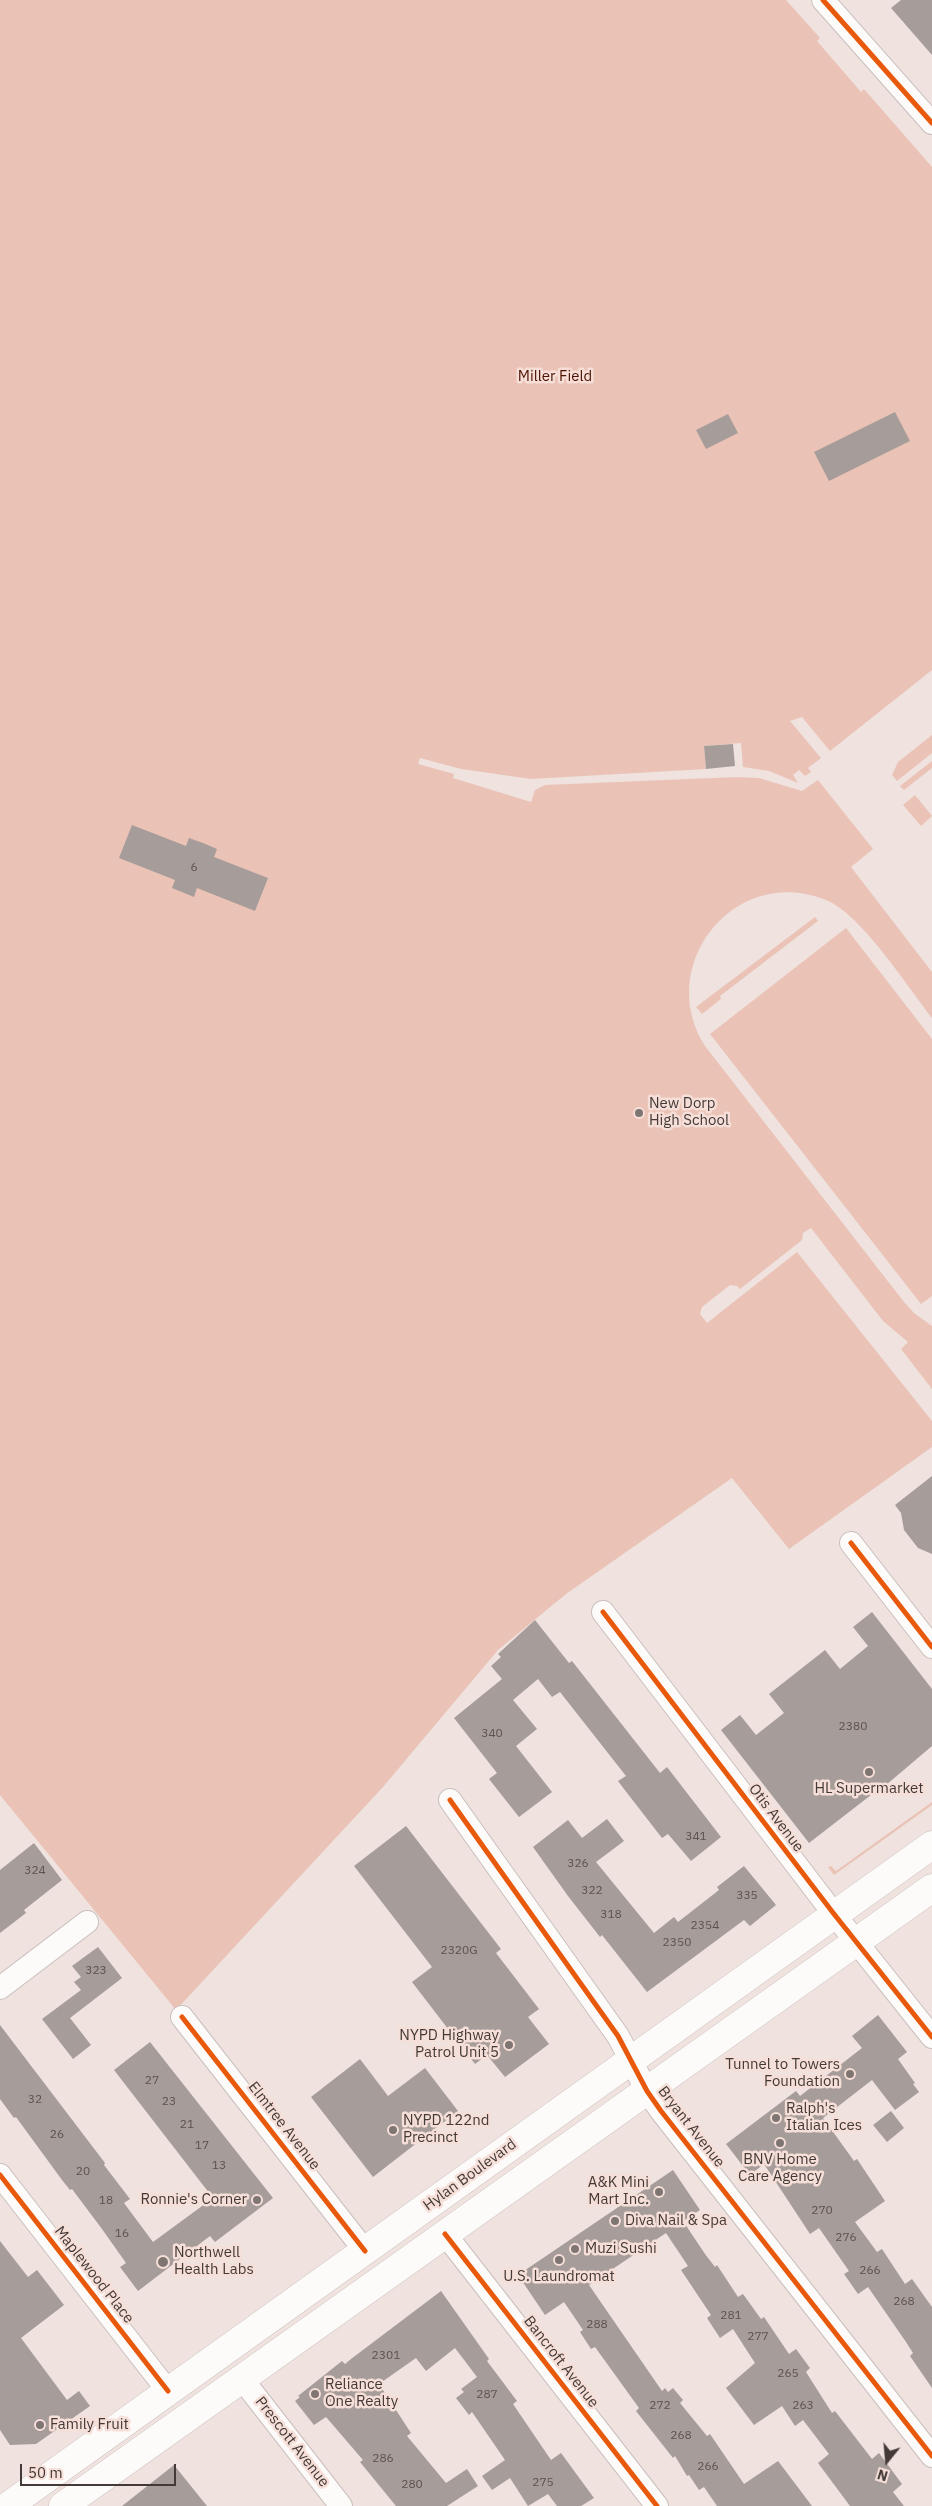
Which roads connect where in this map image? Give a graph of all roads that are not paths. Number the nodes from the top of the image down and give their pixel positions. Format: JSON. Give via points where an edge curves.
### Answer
{"nodes":[{"id":1,"x":823,"y":0,"type":"edge"},
{"id":2,"x":932,"y":123,"type":"edge"},
{"id":3,"x":851,"y":1543,"type":"dead end"},
{"id":4,"x":603,"y":1612,"type":"dead end"},
{"id":5,"x":932,"y":1647,"type":"edge"},
{"id":6,"x":450,"y":1800,"type":"dead end"},
{"id":7,"x":932,"y":1845,"type":"edge"},
{"id":8,"x":932,"y":1888,"type":"edge"},
{"id":9,"x":834,"y":1914,"type":"junction"},
{"id":10,"x":87,"y":1922,"type":"dead end"},
{"id":11,"x":856,"y":1943,"type":"junction"},
{"id":12,"x":0,"y":1988,"type":"edge"},
{"id":13,"x":182,"y":2017,"type":"dead end"},
{"id":14,"x":932,"y":2037,"type":"edge"},
{"id":15,"x":631,"y":2060,"type":"junction"},
{"id":16,"x":647,"y":2091,"type":"junction"},
{"id":17,"x":509,"y":2148,"type":"junction"},
{"id":18,"x":530,"y":2173,"type":"junction"},
{"id":19,"x":0,"y":2175,"type":"edge"},
{"id":20,"x":445,"y":2234,"type":"junction"},
{"id":21,"x":365,"y":2251,"type":"junction"},
{"id":22,"x":242,"y":2379,"type":"junction"},
{"id":23,"x":168,"y":2391,"type":"junction"},
{"id":24,"x":932,"y":2456,"type":"edge"},
{"id":25,"x":8,"y":2506,"type":"edge"},
{"id":26,"x":63,"y":2506,"type":"edge"},
{"id":27,"x":341,"y":2506,"type":"edge"},
{"id":28,"x":657,"y":2506,"type":"edge"}],
"edges":[{"from":1,"to":2,"type":"street"},
{"from":3,"to":5,"type":"street"},
{"from":4,"to":9,"type":"street","name":"Otis Avenue"},
{"from":6,"to":15,"type":"street","name":"Bryant Avenue","via":[[618,2036]]},
{"from":7,"to":9,"type":"main road","name":"Hylan Boulevard"},
{"from":8,"to":11,"type":"main road"},
{"from":9,"to":11,"type":"street","name":"Otis Avenue"},
{"from":9,"to":15,"type":"main road","name":"Hylan Boulevard"},
{"from":10,"to":12,"type":"street"},
{"from":11,"to":14,"type":"street","name":"Otis Avenue"},
{"from":11,"to":16,"type":"main road"},
{"from":13,"to":21,"type":"street","name":"Elmtree Avenue"},
{"from":15,"to":16,"type":"street","name":"Bryant Avenue"},
{"from":15,"to":17,"type":"main road","name":"Hylan Boulevard"},
{"from":16,"to":18,"type":"main road"},
{"from":16,"to":24,"type":"street","name":"Bryant Avenue"},
{"from":17,"to":18,"type":"main road"},
{"from":17,"to":21,"type":"main road","name":"Hylan Boulevard"},
{"from":18,"to":20,"type":"main road"},
{"from":19,"to":23,"type":"street","name":"Maplewood Place"},
{"from":20,"to":22,"type":"main road"},
{"from":20,"to":28,"type":"street","name":"Bancroft Avenue"},
{"from":21,"to":23,"type":"main road","name":"Hylan Boulevard"},
{"from":22,"to":26,"type":"main road"},
{"from":22,"to":27,"type":"street","name":"Prescott Avenue"},
{"from":23,"to":25,"type":"main road","name":"Hylan Boulevard"}]}
